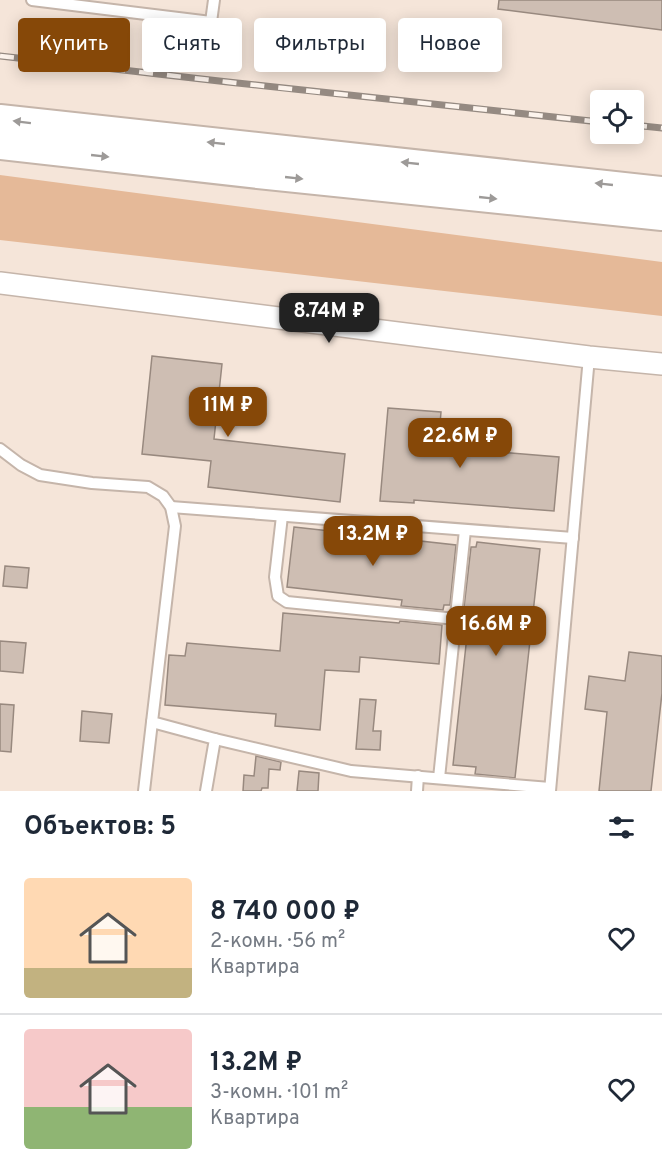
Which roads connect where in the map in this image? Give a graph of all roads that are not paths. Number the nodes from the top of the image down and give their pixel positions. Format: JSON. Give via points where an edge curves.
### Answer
{"nodes":[{"id":1,"x":32,"y":0,"type":"edge"},
{"id":2,"x":214,"y":0,"type":"edge"},
{"id":3,"x":0,"y":119,"type":"edge"},
{"id":4,"x":0,"y":145,"type":"edge"},
{"id":5,"x":662,"y":191,"type":"edge"},
{"id":6,"x":662,"y":216,"type":"edge"},
{"id":7,"x":0,"y":283,"type":"edge"},
{"id":8,"x":589,"y":357,"type":"junction"},
{"id":9,"x":662,"y":364,"type":"edge"},
{"id":10,"x":0,"y":449,"type":"edge"},
{"id":11,"x":171,"y":507,"type":"junction"},
{"id":12,"x":282,"y":516,"type":"junction"},
{"id":13,"x":465,"y":530,"type":"junction"},
{"id":14,"x":573,"y":538,"type":"junction"},
{"id":15,"x":456,"y":619,"type":"junction"},
{"id":16,"x":152,"y":722,"type":"junction"},
{"id":17,"x":215,"y":739,"type":"junction"},
{"id":18,"x":418,"y":776,"type":"junction"},
{"id":19,"x":439,"y":778,"type":"junction"},
{"id":20,"x":550,"y":789,"type":"edge"},
{"id":21,"x":144,"y":791,"type":"edge"},
{"id":22,"x":206,"y":791,"type":"edge"},
{"id":23,"x":417,"y":791,"type":"edge"}],
"edges":[{"from":1,"to":2,"type":"lane","via":[[211,22]]},
{"from":5,"to":3,"type":"main road","one_way":true},
{"from":4,"to":6,"type":"main road","one_way":true},
{"from":7,"to":8,"type":"street"},
{"from":8,"to":9,"type":"street"},
{"from":8,"to":14,"type":"lane"},
{"from":10,"to":11,"type":"lane","via":[[40,476],[148,487],[163,495]]},
{"from":11,"to":12,"type":"lane"},
{"from":11,"to":16,"type":"lane","via":[[175,526]]},
{"from":12,"to":13,"type":"lane"},
{"from":12,"to":15,"type":"lane","via":[[274,577],[278,596],[287,602]]},
{"from":13,"to":14,"type":"lane"},
{"from":13,"to":15,"type":"lane"},
{"from":14,"to":20,"type":"lane"},
{"from":15,"to":19,"type":"lane"},
{"from":16,"to":17,"type":"lane"},
{"from":16,"to":21,"type":"lane"},
{"from":17,"to":18,"type":"lane","via":[[351,771]]},
{"from":17,"to":22,"type":"lane"},
{"from":18,"to":19,"type":"lane"},
{"from":18,"to":23,"type":"lane"},
{"from":19,"to":20,"type":"lane"}]}
